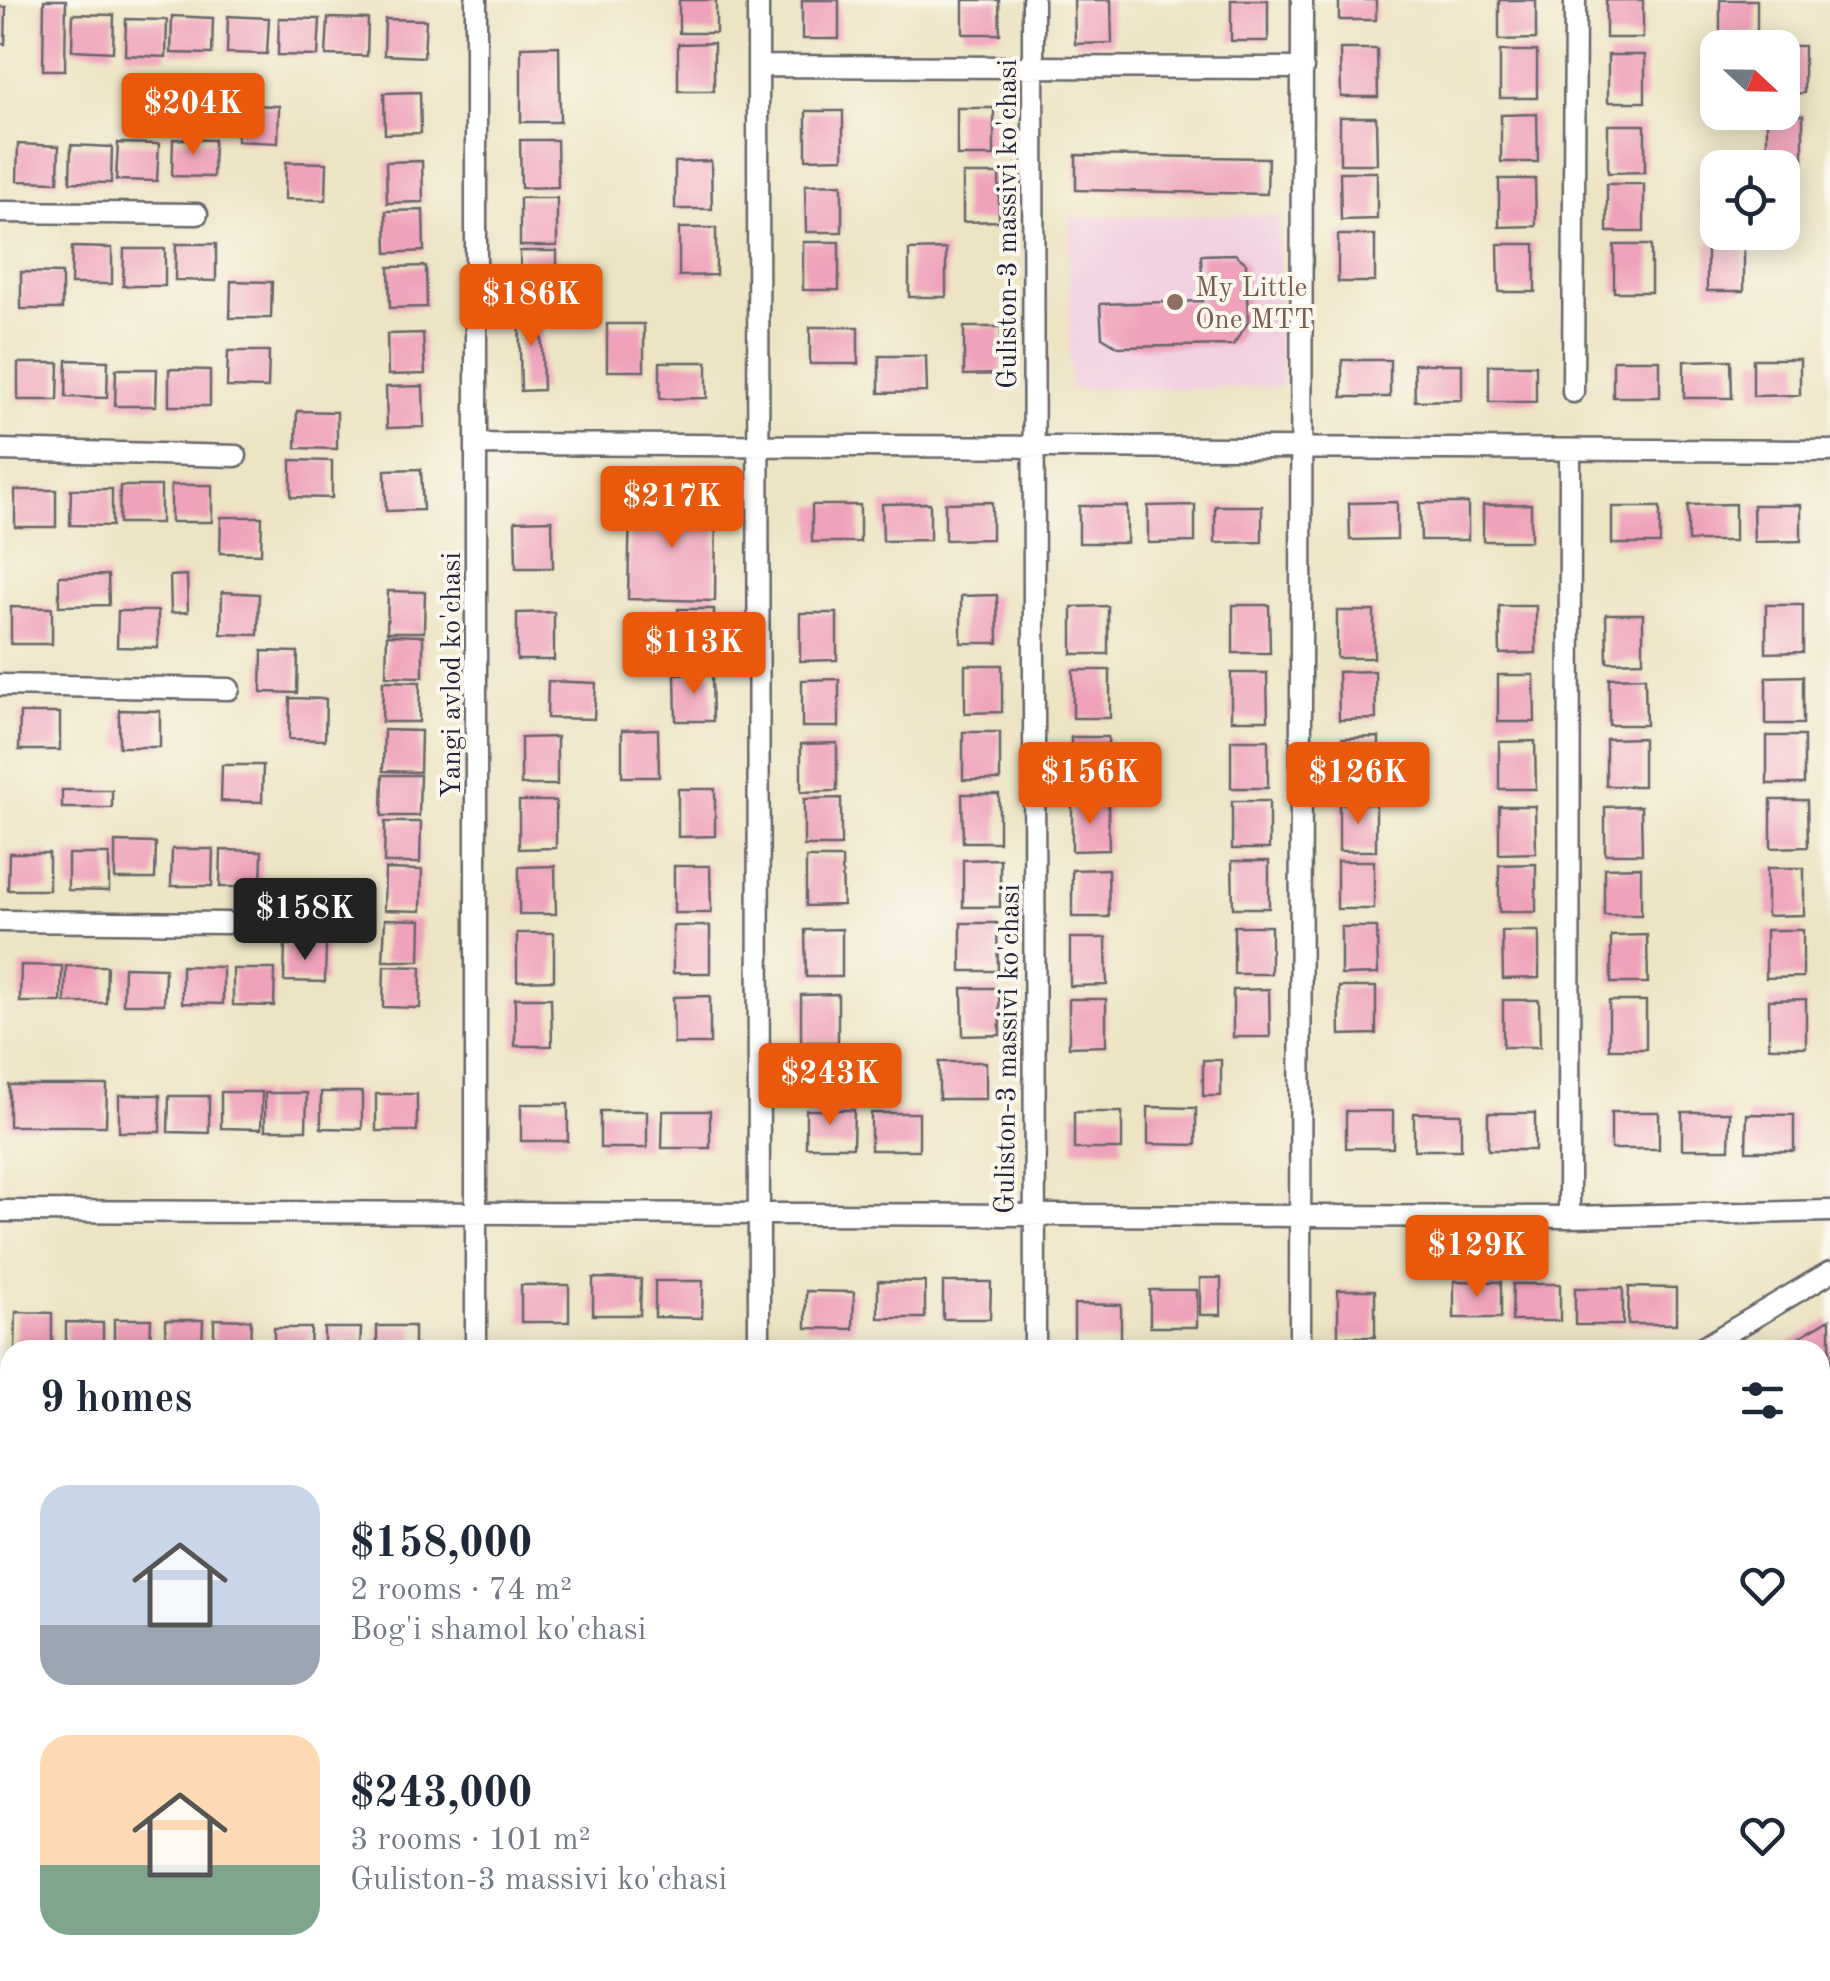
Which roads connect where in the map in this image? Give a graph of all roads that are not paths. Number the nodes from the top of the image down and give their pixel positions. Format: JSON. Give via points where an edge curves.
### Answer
{"nodes":[{"id":1,"x":476,"y":0,"type":"edge"},
{"id":2,"x":758,"y":0,"type":"edge"},
{"id":3,"x":1033,"y":0,"type":"edge"},
{"id":4,"x":1302,"y":0,"type":"edge"},
{"id":5,"x":1575,"y":0,"type":"edge"},
{"id":6,"x":758,"y":66,"type":"junction"},
{"id":7,"x":1033,"y":68,"type":"junction"},
{"id":8,"x":1302,"y":68,"type":"junction"},
{"id":9,"x":0,"y":212,"type":"edge"},
{"id":10,"x":197,"y":214,"type":"dead end"},
{"id":11,"x":1573,"y":392,"type":"dead end"},
{"id":12,"x":478,"y":444,"type":"junction"},
{"id":13,"x":758,"y":444,"type":"junction"},
{"id":14,"x":1035,"y":448,"type":"junction"},
{"id":15,"x":0,"y":450,"type":"edge"},
{"id":16,"x":1304,"y":450,"type":"junction"},
{"id":17,"x":1830,"y":451,"type":"edge"},
{"id":18,"x":1570,"y":453,"type":"junction"},
{"id":19,"x":236,"y":456,"type":"dead end"},
{"id":20,"x":0,"y":684,"type":"edge"},
{"id":21,"x":229,"y":689,"type":"dead end"},
{"id":22,"x":0,"y":921,"type":"edge"},
{"id":23,"x":227,"y":923,"type":"dead end"},
{"id":24,"x":0,"y":1211,"type":"edge"},
{"id":25,"x":1830,"y":1211,"type":"edge"},
{"id":26,"x":478,"y":1212,"type":"junction"},
{"id":27,"x":759,"y":1213,"type":"junction"},
{"id":28,"x":1032,"y":1214,"type":"junction"},
{"id":29,"x":1300,"y":1216,"type":"junction"},
{"id":30,"x":1568,"y":1217,"type":"junction"},
{"id":31,"x":1830,"y":1272,"type":"edge"},
{"id":32,"x":476,"y":1340,"type":"edge"},
{"id":33,"x":759,"y":1340,"type":"edge"},
{"id":34,"x":1035,"y":1340,"type":"edge"},
{"id":35,"x":1300,"y":1340,"type":"edge"},
{"id":36,"x":1716,"y":1340,"type":"edge"}],
"edges":[{"from":1,"to":12,"type":"street","name":"Yangi avlod ko'chasi"},
{"from":2,"to":6,"type":"street"},
{"from":3,"to":7,"type":"street","name":"Guliston-3 massivi ko'chasi"},
{"from":4,"to":8,"type":"street"},
{"from":5,"to":11,"type":"street"},
{"from":6,"to":7,"type":"street"},
{"from":6,"to":13,"type":"street"},
{"from":7,"to":8,"type":"street"},
{"from":7,"to":14,"type":"street","name":"Guliston-3 massivi ko'chasi"},
{"from":8,"to":16,"type":"street"},
{"from":9,"to":10,"type":"street"},
{"from":12,"to":13,"type":"street"},
{"from":12,"to":26,"type":"street","name":"Yangi avlod ko'chasi"},
{"from":13,"to":14,"type":"street"},
{"from":13,"to":27,"type":"street"},
{"from":14,"to":16,"type":"street"},
{"from":14,"to":28,"type":"street","name":"Guliston-3 massivi ko'chasi"},
{"from":15,"to":19,"type":"street"},
{"from":16,"to":18,"type":"street"},
{"from":16,"to":29,"type":"street"},
{"from":17,"to":18,"type":"street"},
{"from":18,"to":30,"type":"street"},
{"from":20,"to":21,"type":"street"},
{"from":22,"to":23,"type":"street"},
{"from":24,"to":26,"type":"street"},
{"from":25,"to":30,"type":"street"},
{"from":26,"to":27,"type":"street"},
{"from":26,"to":32,"type":"street","name":"Yangi avlod ko'chasi"},
{"from":27,"to":28,"type":"street"},
{"from":27,"to":33,"type":"street"},
{"from":28,"to":29,"type":"street"},
{"from":28,"to":34,"type":"street","name":"Guliston-3 massivi ko'chasi"},
{"from":29,"to":30,"type":"street"},
{"from":29,"to":35,"type":"street"},
{"from":31,"to":36,"type":"street"}]}
